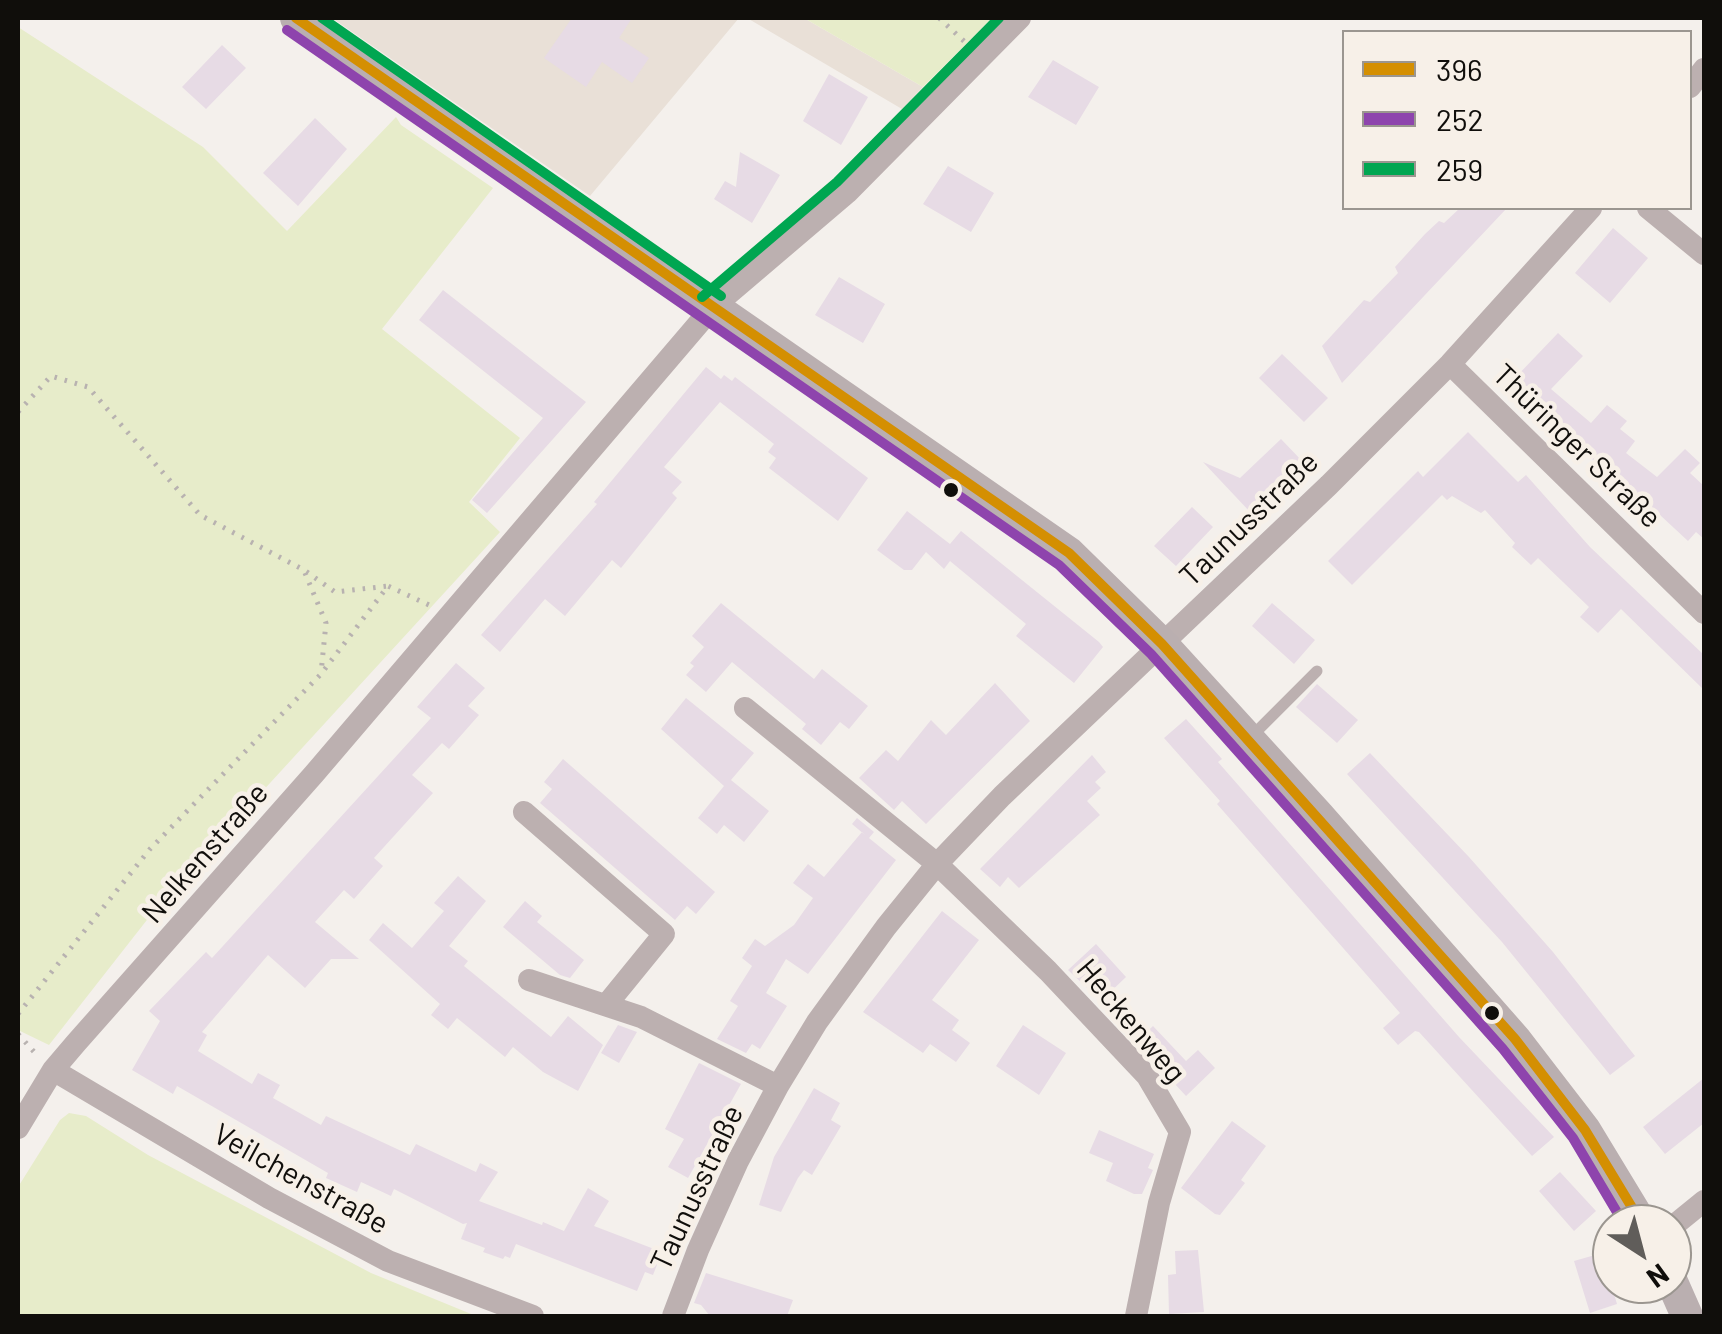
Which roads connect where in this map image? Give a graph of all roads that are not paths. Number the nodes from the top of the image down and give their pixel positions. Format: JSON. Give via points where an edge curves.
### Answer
{"nodes":[{"id":1,"x":296,"y":18,"type":"edge"},
{"id":2,"x":1020,"y":18,"type":"edge"},
{"id":3,"x":1589,"y":210,"type":"edge"},
{"id":4,"x":1650,"y":210,"type":"edge"},
{"id":5,"x":1704,"y":254,"type":"edge"},
{"id":6,"x":712,"y":308,"type":"junction"},
{"id":7,"x":1450,"y":364,"type":"junction"},
{"id":8,"x":1704,"y":613,"type":"edge"},
{"id":9,"x":1162,"y":644,"type":"junction"},
{"id":10,"x":1317,"y":671,"type":"dead end"},
{"id":11,"x":745,"y":708,"type":"dead end"},
{"id":12,"x":1249,"y":739,"type":"junction"},
{"id":13,"x":524,"y":812,"type":"dead end"},
{"id":14,"x":937,"y":864,"type":"junction"},
{"id":15,"x":529,"y":980,"type":"dead end"},
{"id":16,"x":607,"y":1004,"type":"junction"},
{"id":17,"x":53,"y":1070,"type":"junction"},
{"id":18,"x":778,"y":1086,"type":"junction"},
{"id":19,"x":18,"y":1128,"type":"edge"},
{"id":20,"x":1630,"y":1204,"type":"edge"},
{"id":21,"x":533,"y":1316,"type":"edge"},
{"id":22,"x":673,"y":1316,"type":"edge"},
{"id":23,"x":1136,"y":1316,"type":"edge"}],
"edges":[{"from":1,"to":6,"type":"street"},
{"from":2,"to":6,"type":"street","name":"Nelkenstraße","via":[[847,194]]},
{"from":3,"to":7,"type":"street","name":"Taunusstraße"},
{"from":4,"to":5,"type":"street"},
{"from":6,"to":9,"type":"street","via":[[1069,554]]},
{"from":6,"to":17,"type":"street","name":"Nelkenstraße"},
{"from":7,"to":8,"type":"street","name":"Thüringer Straße"},
{"from":7,"to":9,"type":"street","name":"Taunusstraße"},
{"from":9,"to":12,"type":"street"},
{"from":9,"to":14,"type":"street","name":"Taunusstraße"},
{"from":10,"to":12,"type":"lane"},
{"from":11,"to":14,"type":"street"},
{"from":12,"to":20,"type":"street","via":[[1515,1039],[1585,1130]]},
{"from":13,"to":16,"type":"street","via":[[664,934]]},
{"from":14,"to":18,"type":"street","name":"Taunusstraße","via":[[816,1022]]},
{"from":14,"to":23,"type":"street","name":"Heckenweg","via":[[1147,1076],[1180,1132]]},
{"from":15,"to":16,"type":"street","name":"Taunusstraße"},
{"from":16,"to":18,"type":"street","name":"Taunusstraße"},
{"from":17,"to":19,"type":"street","name":"Nelkenstraße"},
{"from":17,"to":21,"type":"street","name":"Veilchenstraße","via":[[388,1261]]},
{"from":18,"to":22,"type":"street","name":"Taunusstraße","via":[[738,1160]]}]}
